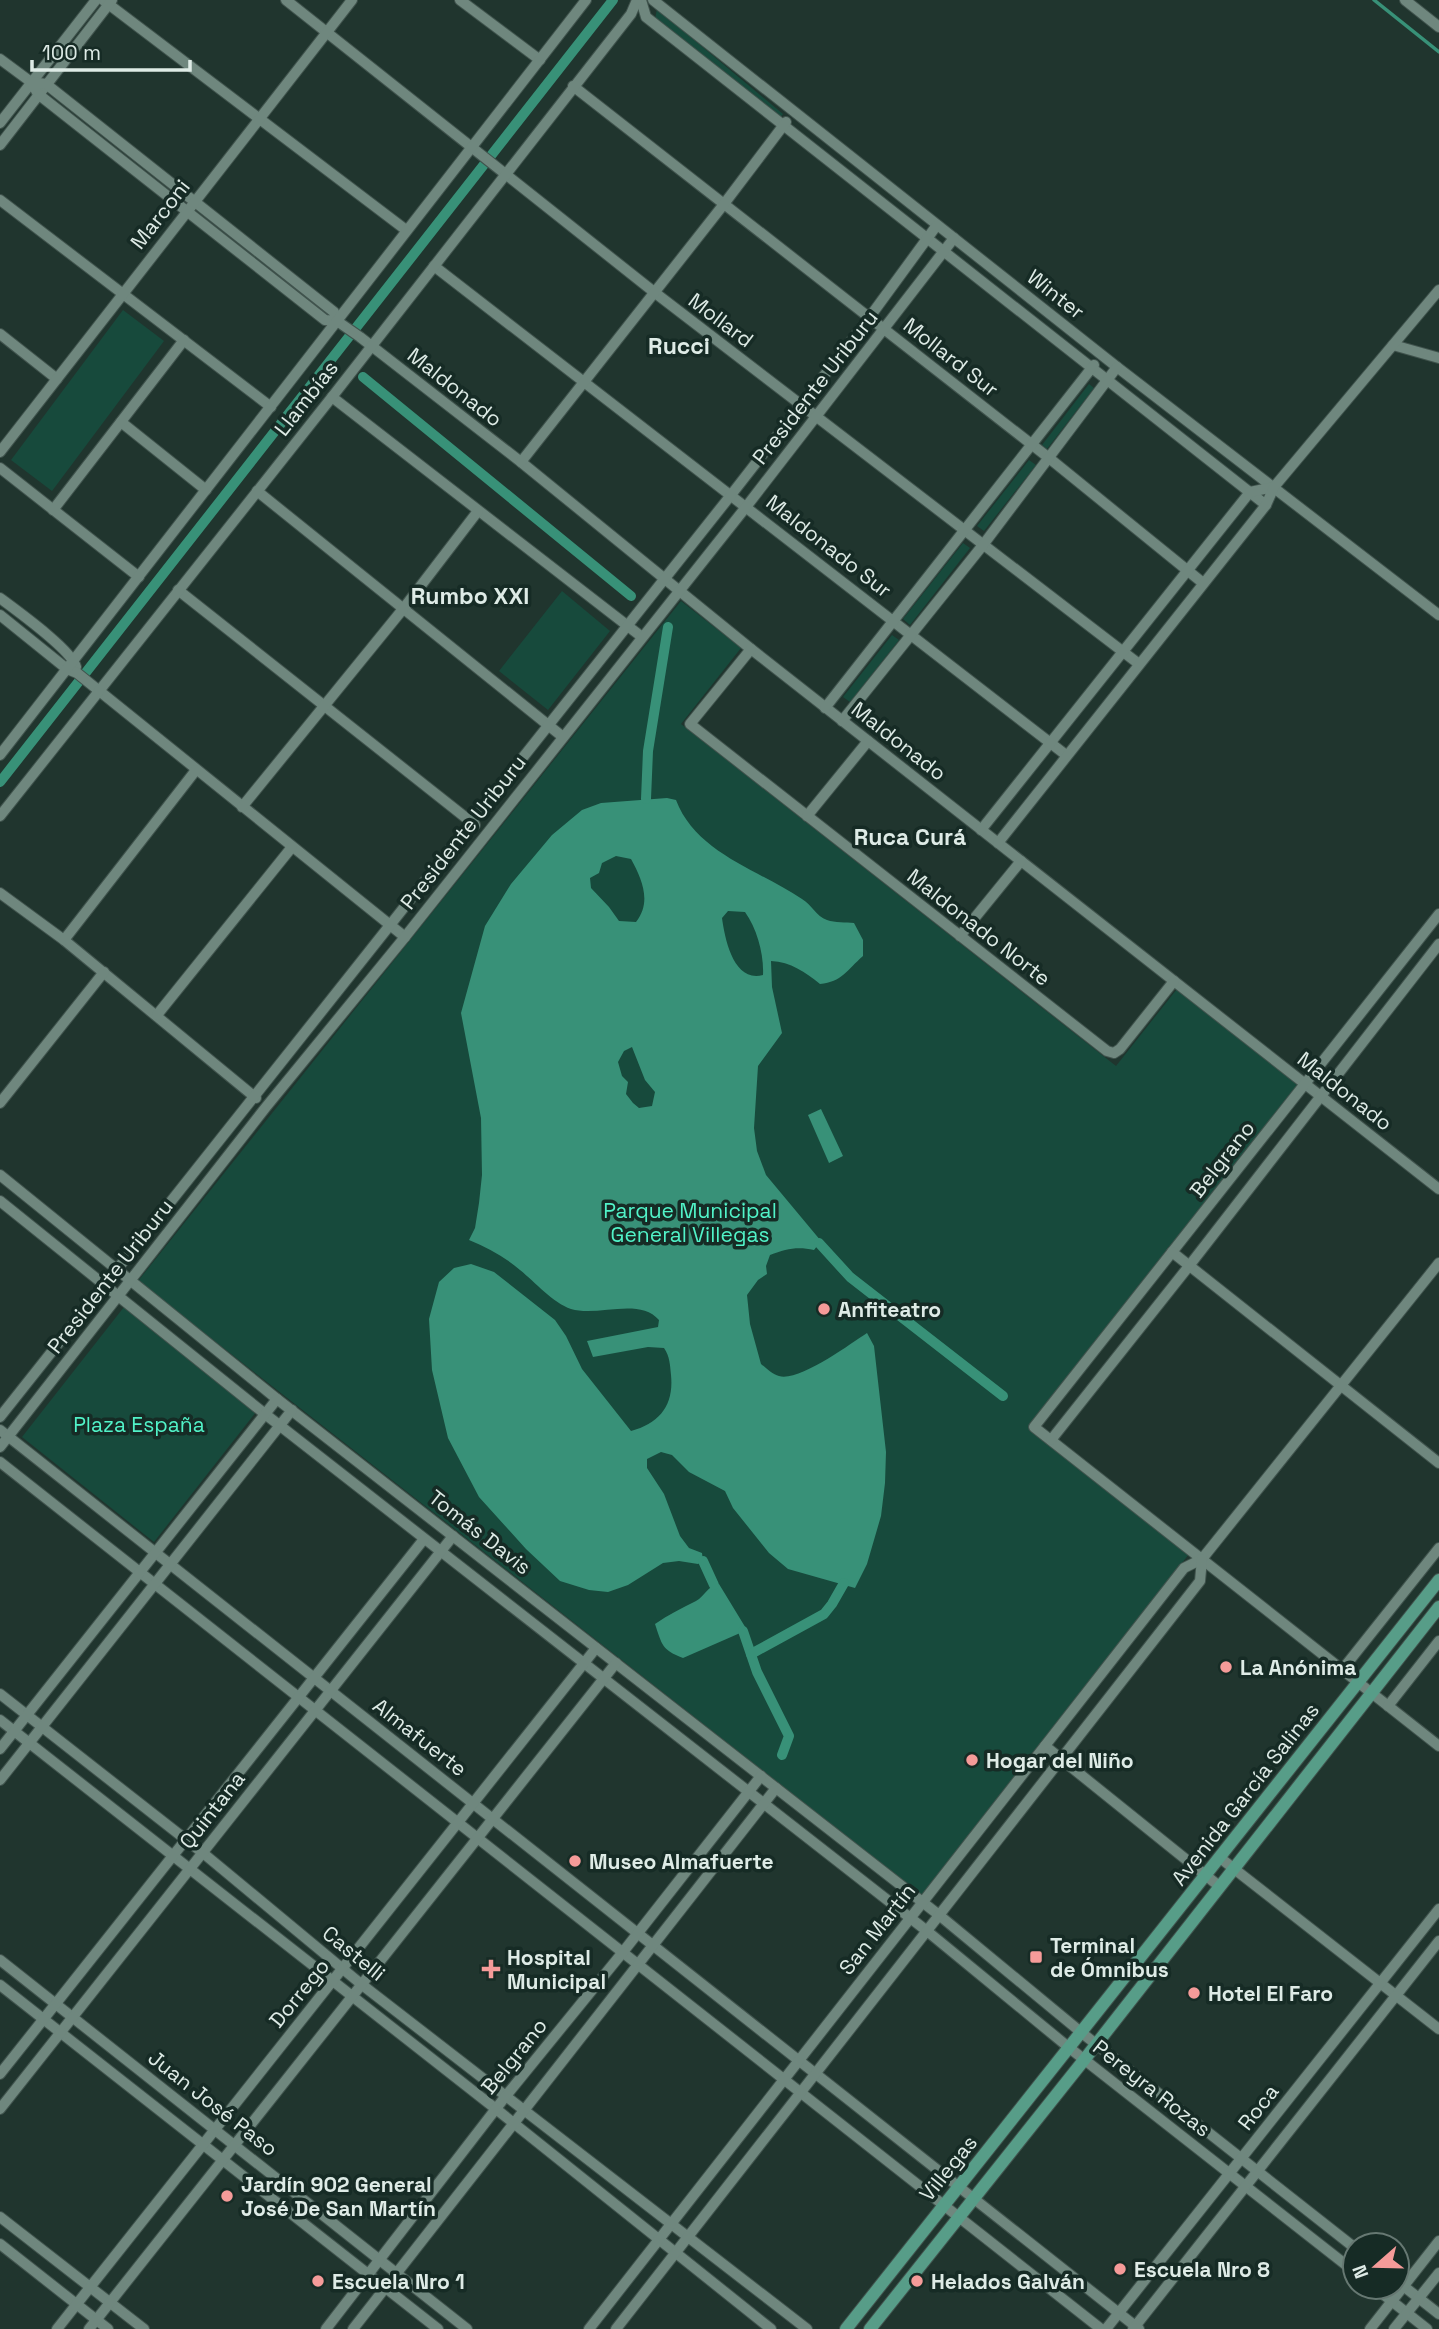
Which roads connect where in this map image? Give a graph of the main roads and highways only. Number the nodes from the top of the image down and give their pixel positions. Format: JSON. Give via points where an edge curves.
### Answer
{"nodes":[{"id":1,"x":1439,"y":1580,"type":"edge"},
{"id":2,"x":1439,"y":1607,"type":"edge"},
{"id":3,"x":1082,"y":2033,"type":"joint"},
{"id":4,"x":1097,"y":2044,"type":"joint"},
{"id":5,"x":846,"y":2329,"type":"edge"},
{"id":6,"x":870,"y":2329,"type":"edge"}],
"edges":[{"from":1,"to":3,"type":"main road","name":"Avenida García Salinas"},
{"from":2,"to":4,"type":"main road","name":"Avenida García Salinas"},
{"from":3,"to":5,"type":"main road","name":"Villegas"},
{"from":4,"to":6,"type":"main road","name":"Villegas"}]}
